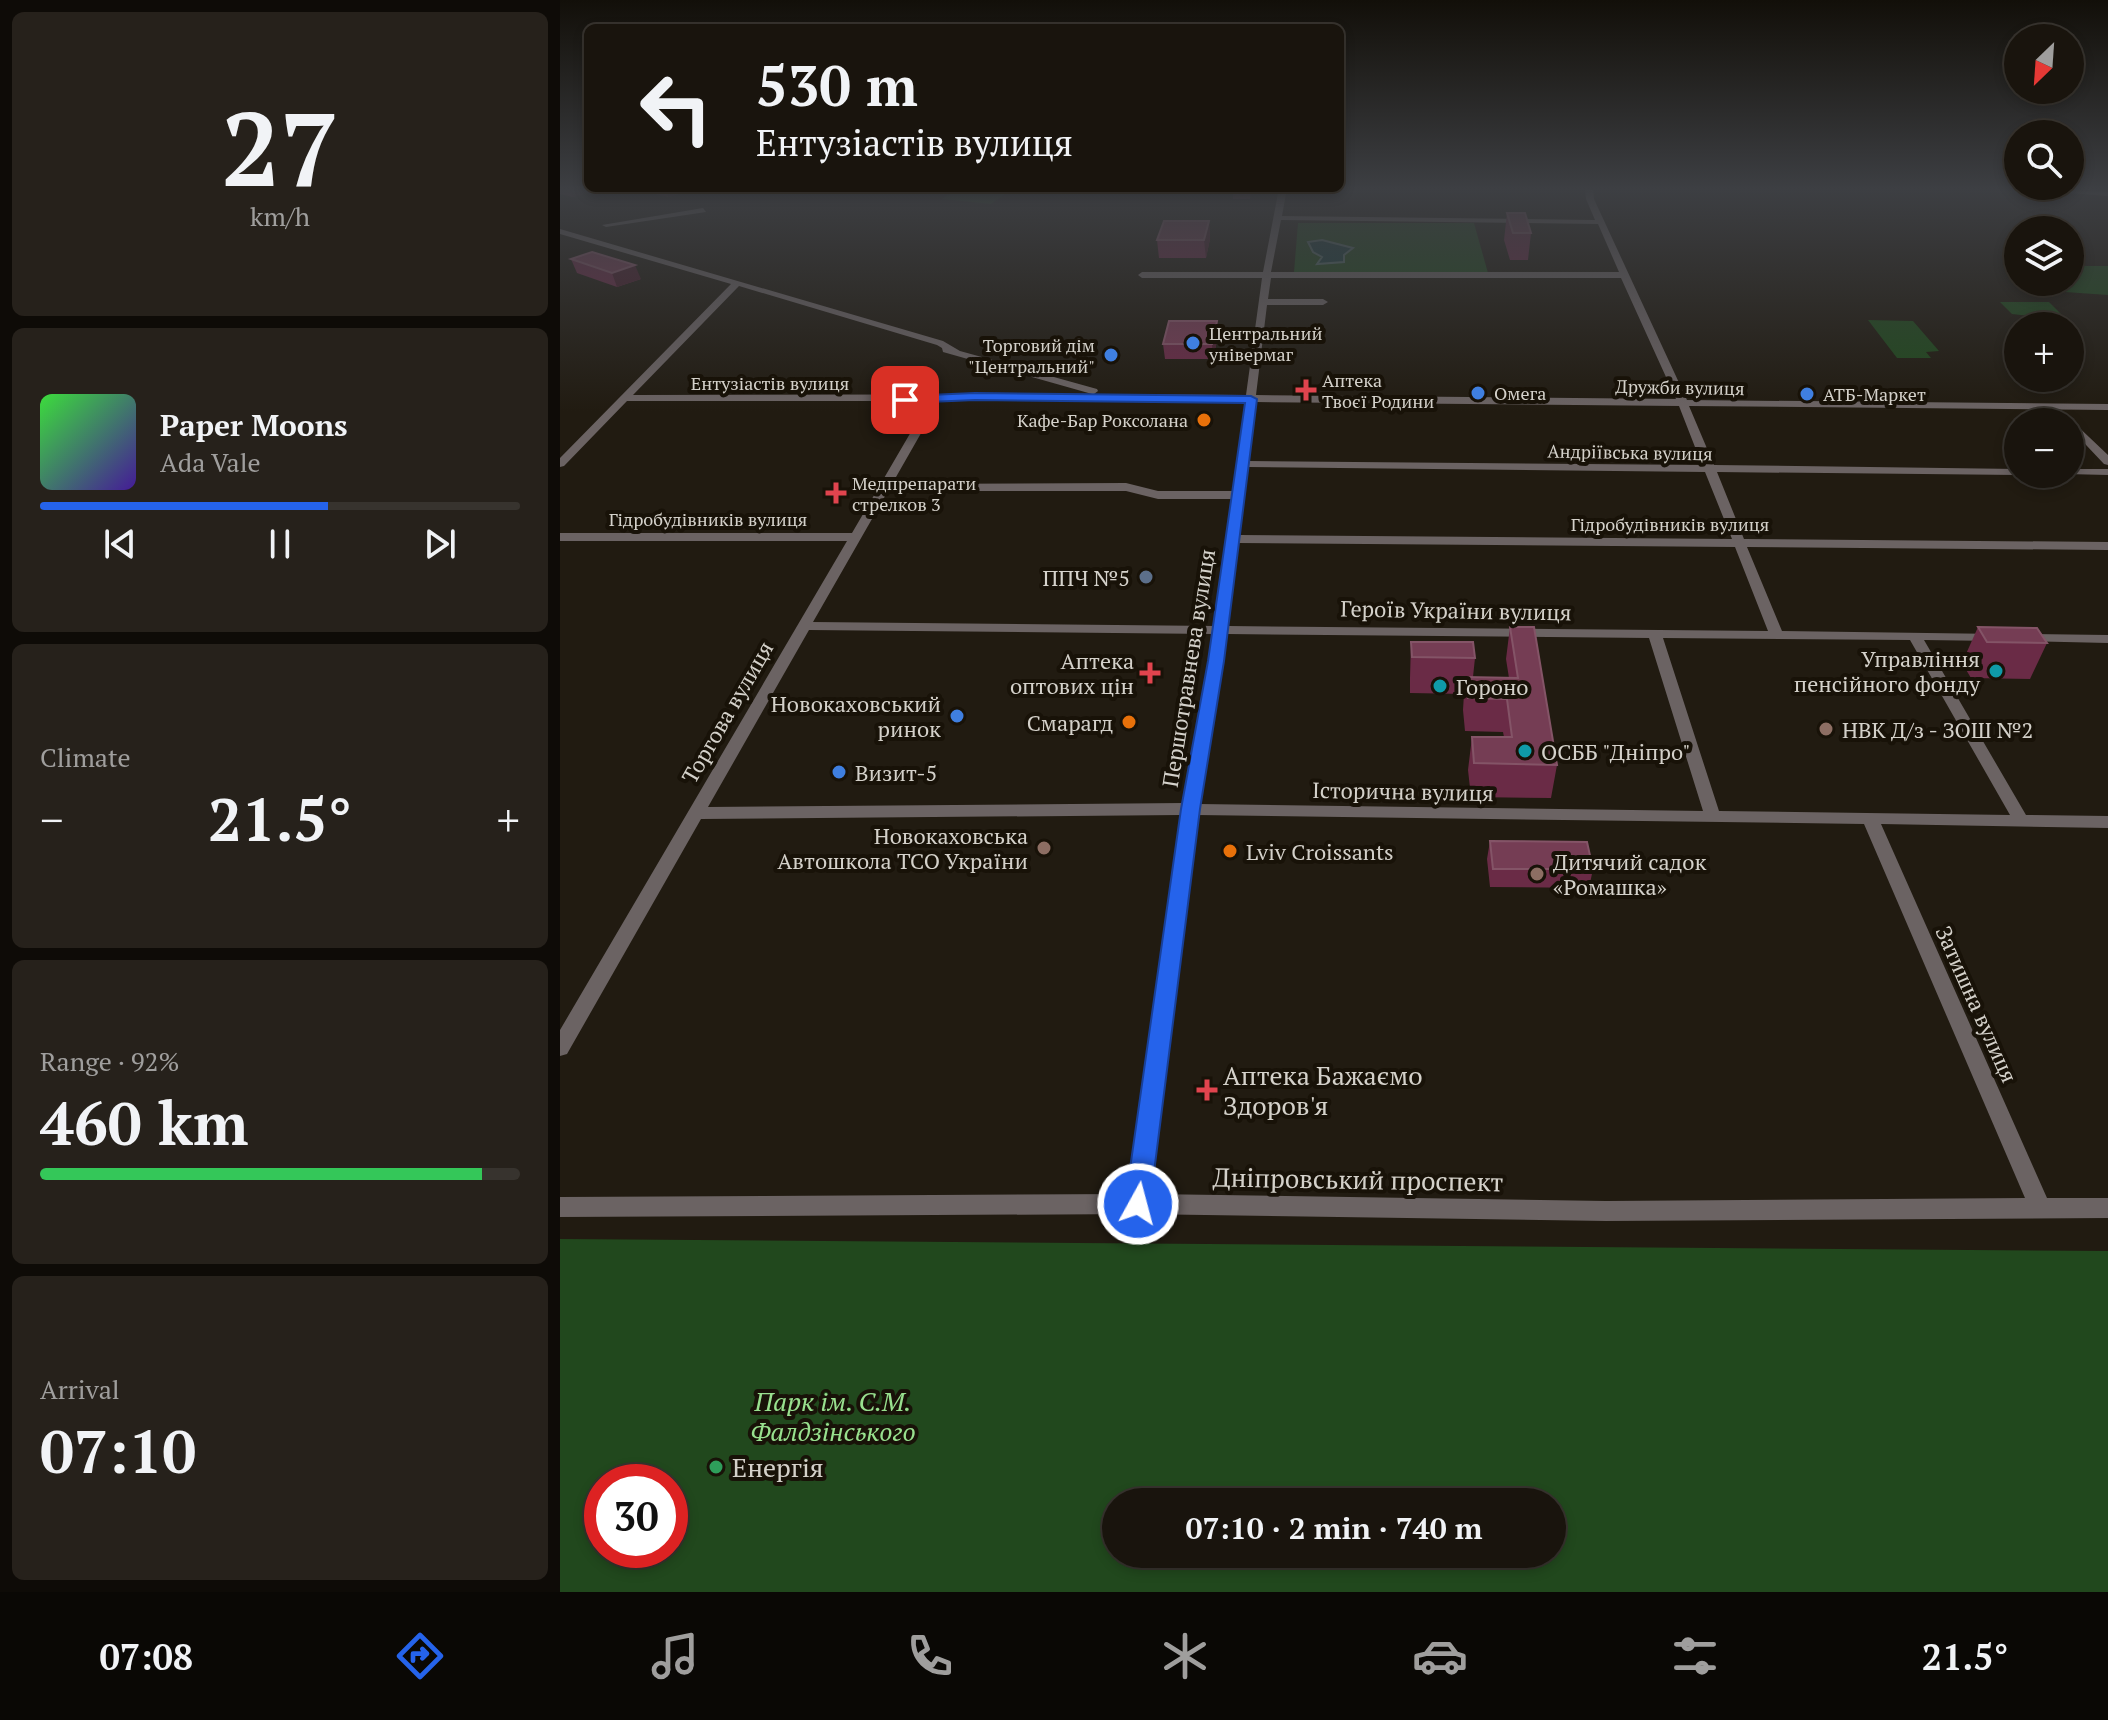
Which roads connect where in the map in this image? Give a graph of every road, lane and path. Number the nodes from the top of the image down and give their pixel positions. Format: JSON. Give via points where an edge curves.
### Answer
{"nodes":[{"id":1,"x":664,"y":262,"type":"edge"},
{"id":2,"x":1269,"y":262,"type":"edge"},
{"id":3,"x":1620,"y":262,"type":"edge"},
{"id":4,"x":1267,"y":273,"type":"junction"},
{"id":5,"x":1142,"y":275,"type":"dead end"},
{"id":6,"x":1626,"y":275,"type":"junction"},
{"id":7,"x":736,"y":284,"type":"junction"},
{"id":8,"x":1265,"y":302,"type":"junction"},
{"id":9,"x":1323,"y":302,"type":"dead end"},
{"id":10,"x":1118,"y":397,"type":"junction"},
{"id":11,"x":624,"y":398,"type":"junction"},
{"id":12,"x":1251,"y":399,"type":"junction"},
{"id":13,"x":935,"y":400,"type":"junction"},
{"id":14,"x":1683,"y":403,"type":"junction"},
{"id":15,"x":2055,"y":406,"type":"joint"},
{"id":16,"x":2108,"y":407,"type":"edge"},
{"id":17,"x":2084,"y":437,"type":"edge"},
{"id":18,"x":2108,"y":462,"type":"edge"},
{"id":19,"x":560,"y":464,"type":"edge"},
{"id":20,"x":1242,"y":464,"type":"junction"},
{"id":21,"x":1712,"y":471,"type":"junction"},
{"id":22,"x":2004,"y":472,"type":"edge"},
{"id":23,"x":2084,"y":472,"type":"edge"},
{"id":24,"x":2108,"y":472,"type":"edge"},
{"id":25,"x":886,"y":488,"type":"junction"},
{"id":26,"x":1237,"y":495,"type":"junction"},
{"id":27,"x":560,"y":537,"type":"edge"},
{"id":28,"x":857,"y":537,"type":"junction"},
{"id":29,"x":1231,"y":539,"type":"junction"},
{"id":30,"x":1742,"y":542,"type":"junction"},
{"id":31,"x":2108,"y":546,"type":"edge"},
{"id":32,"x":804,"y":626,"type":"junction"},
{"id":33,"x":1221,"y":630,"type":"junction"},
{"id":34,"x":1655,"y":634,"type":"junction"},
{"id":35,"x":1776,"y":634,"type":"junction"},
{"id":36,"x":1914,"y":636,"type":"junction"},
{"id":37,"x":2108,"y":639,"type":"edge"},
{"id":38,"x":1190,"y":809,"type":"junction"},
{"id":39,"x":696,"y":813,"type":"junction"},
{"id":40,"x":1713,"y":817,"type":"junction"},
{"id":41,"x":1870,"y":819,"type":"junction"},
{"id":42,"x":2021,"y":820,"type":"junction"},
{"id":43,"x":2108,"y":822,"type":"edge"},
{"id":44,"x":560,"y":1048,"type":"edge"},
{"id":45,"x":1138,"y":1204,"type":"junction"},
{"id":46,"x":560,"y":1207,"type":"edge"},
{"id":47,"x":2040,"y":1207,"type":"junction"},
{"id":48,"x":2108,"y":1208,"type":"edge"}],
"edges":[{"from":1,"to":7,"type":"street"},
{"from":2,"to":4,"type":"street","name":"Першотравнева вулиця"},
{"from":3,"to":6,"type":"street"},
{"from":4,"to":5,"type":"street"},
{"from":4,"to":6,"type":"street"},
{"from":4,"to":8,"type":"street","name":"Першотравнева вулиця"},
{"from":6,"to":14,"type":"street"},
{"from":7,"to":10,"type":"street","via":[[929,348]]},
{"from":7,"to":11,"type":"street"},
{"from":8,"to":9,"type":"street"},
{"from":8,"to":12,"type":"street","name":"Першотравнева вулиця"},
{"from":10,"to":12,"type":"street","name":"Ентузіастів вулиця"},
{"from":10,"to":13,"type":"street","name":"Ентузіастів вулиця"},
{"from":11,"to":13,"type":"street","name":"Ентузіастів вулиця"},
{"from":11,"to":19,"type":"street"},
{"from":12,"to":14,"type":"street","name":"Дружби вулиця"},
{"from":12,"to":20,"type":"street","name":"Першотравнева вулиця"},
{"from":13,"to":25,"type":"street","name":"Торгова вулиця"},
{"from":14,"to":15,"type":"street","name":"Дружби вулиця"},
{"from":14,"to":21,"type":"street"},
{"from":15,"to":16,"type":"street","name":"Дружби вулиця"},
{"from":17,"to":18,"type":"street"},
{"from":20,"to":21,"type":"street","name":"Андріївська вулиця"},
{"from":20,"to":26,"type":"street","name":"Першотравнева вулиця"},
{"from":21,"to":22,"type":"street","name":"Андріївська вулиця"},
{"from":21,"to":30,"type":"street"},
{"from":23,"to":24,"type":"street"},
{"from":25,"to":26,"type":"street","via":[[1126,487],[1158,495]]},
{"from":25,"to":28,"type":"street","name":"Торгова вулиця"},
{"from":26,"to":29,"type":"street","name":"Першотравнева вулиця"},
{"from":27,"to":28,"type":"street","name":"Гідробудівників вулиця"},
{"from":28,"to":32,"type":"street","name":"Торгова вулиця"},
{"from":29,"to":30,"type":"street","name":"Гідробудівників вулиця"},
{"from":29,"to":33,"type":"street","name":"Першотравнева вулиця"},
{"from":30,"to":31,"type":"street","name":"Гідробудівників вулиця"},
{"from":30,"to":35,"type":"street"},
{"from":32,"to":33,"type":"street","name":"Героїв України вулиця"},
{"from":32,"to":39,"type":"street","name":"Торгова вулиця"},
{"from":33,"to":34,"type":"street","name":"Героїв України вулиця"},
{"from":33,"to":38,"type":"street","name":"Першотравнева вулиця"},
{"from":34,"to":35,"type":"street","name":"Героїв України вулиця"},
{"from":34,"to":40,"type":"street"},
{"from":35,"to":36,"type":"street","name":"Героїв України вулиця"},
{"from":36,"to":37,"type":"street","name":"Героїв України вулиця"},
{"from":36,"to":42,"type":"street"},
{"from":38,"to":39,"type":"street","name":"Історична вулиця"},
{"from":38,"to":40,"type":"street","name":"Історична вулиця"},
{"from":38,"to":45,"type":"street","name":"Першотравнева вулиця"},
{"from":39,"to":44,"type":"street","name":"Торгова вулиця"},
{"from":40,"to":41,"type":"street","name":"Історична вулиця"},
{"from":41,"to":42,"type":"street","name":"Історична вулиця"},
{"from":41,"to":47,"type":"street","name":"Затишна вулиця"},
{"from":42,"to":43,"type":"street","name":"Історична вулиця"},
{"from":45,"to":46,"type":"street","name":"Дніпровський проспект"},
{"from":45,"to":47,"type":"street","name":"Дніпровський проспект","via":[[1606,1211]]},
{"from":47,"to":48,"type":"street","name":"Дніпровський проспект"}]}
